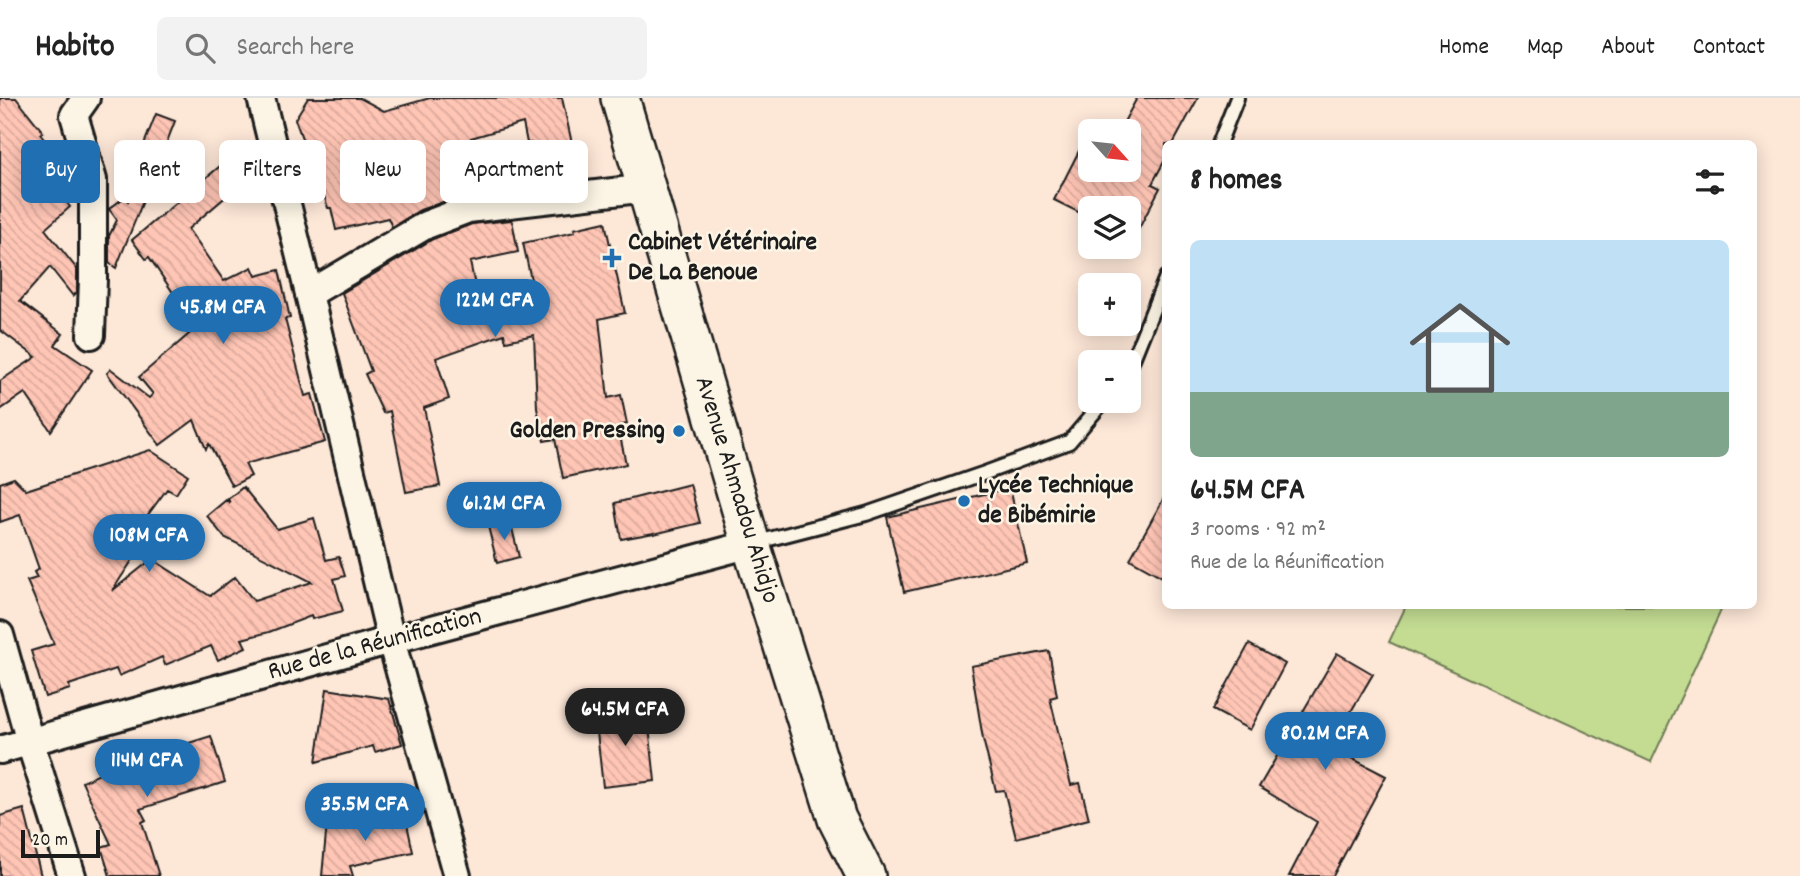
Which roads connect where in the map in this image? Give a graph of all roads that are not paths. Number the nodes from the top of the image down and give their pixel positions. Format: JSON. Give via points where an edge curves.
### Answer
{"nodes":[{"id":1,"x":86,"y":98,"type":"edge"},
{"id":2,"x":261,"y":98,"type":"edge"},
{"id":3,"x":620,"y":98,"type":"edge"},
{"id":4,"x":1237,"y":98,"type":"edge"},
{"id":5,"x":1221,"y":140,"type":"edge"},
{"id":6,"x":647,"y":188,"type":"junction"},
{"id":7,"x":1162,"y":287,"type":"edge"},
{"id":8,"x":309,"y":294,"type":"junction"},
{"id":9,"x":91,"y":335,"type":"dead end"},
{"id":10,"x":1137,"y":350,"type":"edge"},
{"id":11,"x":1094,"y":413,"type":"edge"},
{"id":12,"x":751,"y":544,"type":"junction"},
{"id":13,"x":0,"y":635,"type":"edge"},
{"id":14,"x":391,"y":640,"type":"junction"},
{"id":15,"x":30,"y":742,"type":"junction"},
{"id":16,"x":0,"y":750,"type":"edge"},
{"id":17,"x":72,"y":876,"type":"edge"},
{"id":18,"x":457,"y":876,"type":"edge"},
{"id":19,"x":866,"y":876,"type":"edge"}],
"edges":[{"from":1,"to":9,"type":"street","via":[[75,116],[93,180]]},
{"from":2,"to":8,"type":"street"},
{"from":3,"to":6,"type":"main road","name":"Avenue Ahmadou Ahidjo"},
{"from":4,"to":5,"type":"lane"},
{"from":6,"to":8,"type":"street","via":[[468,209],[426,225]]},
{"from":6,"to":12,"type":"main road","name":"Avenue Ahmadou Ahidjo"},
{"from":7,"to":10,"type":"lane"},
{"from":8,"to":14,"type":"street"},
{"from":11,"to":12,"type":"lane","via":[[1069,442],[866,514]]},
{"from":12,"to":14,"type":"street","name":"Rue de la Réunification"},
{"from":12,"to":19,"type":"main road","name":"Avenue Ahmadou Ahidjo","via":[[837,819]]},
{"from":13,"to":15,"type":"street"},
{"from":14,"to":15,"type":"street","name":"Rue de la Réunification"},
{"from":14,"to":18,"type":"street"},
{"from":15,"to":16,"type":"street","name":"Rue de la Réunification"},
{"from":15,"to":17,"type":"street"}]}
